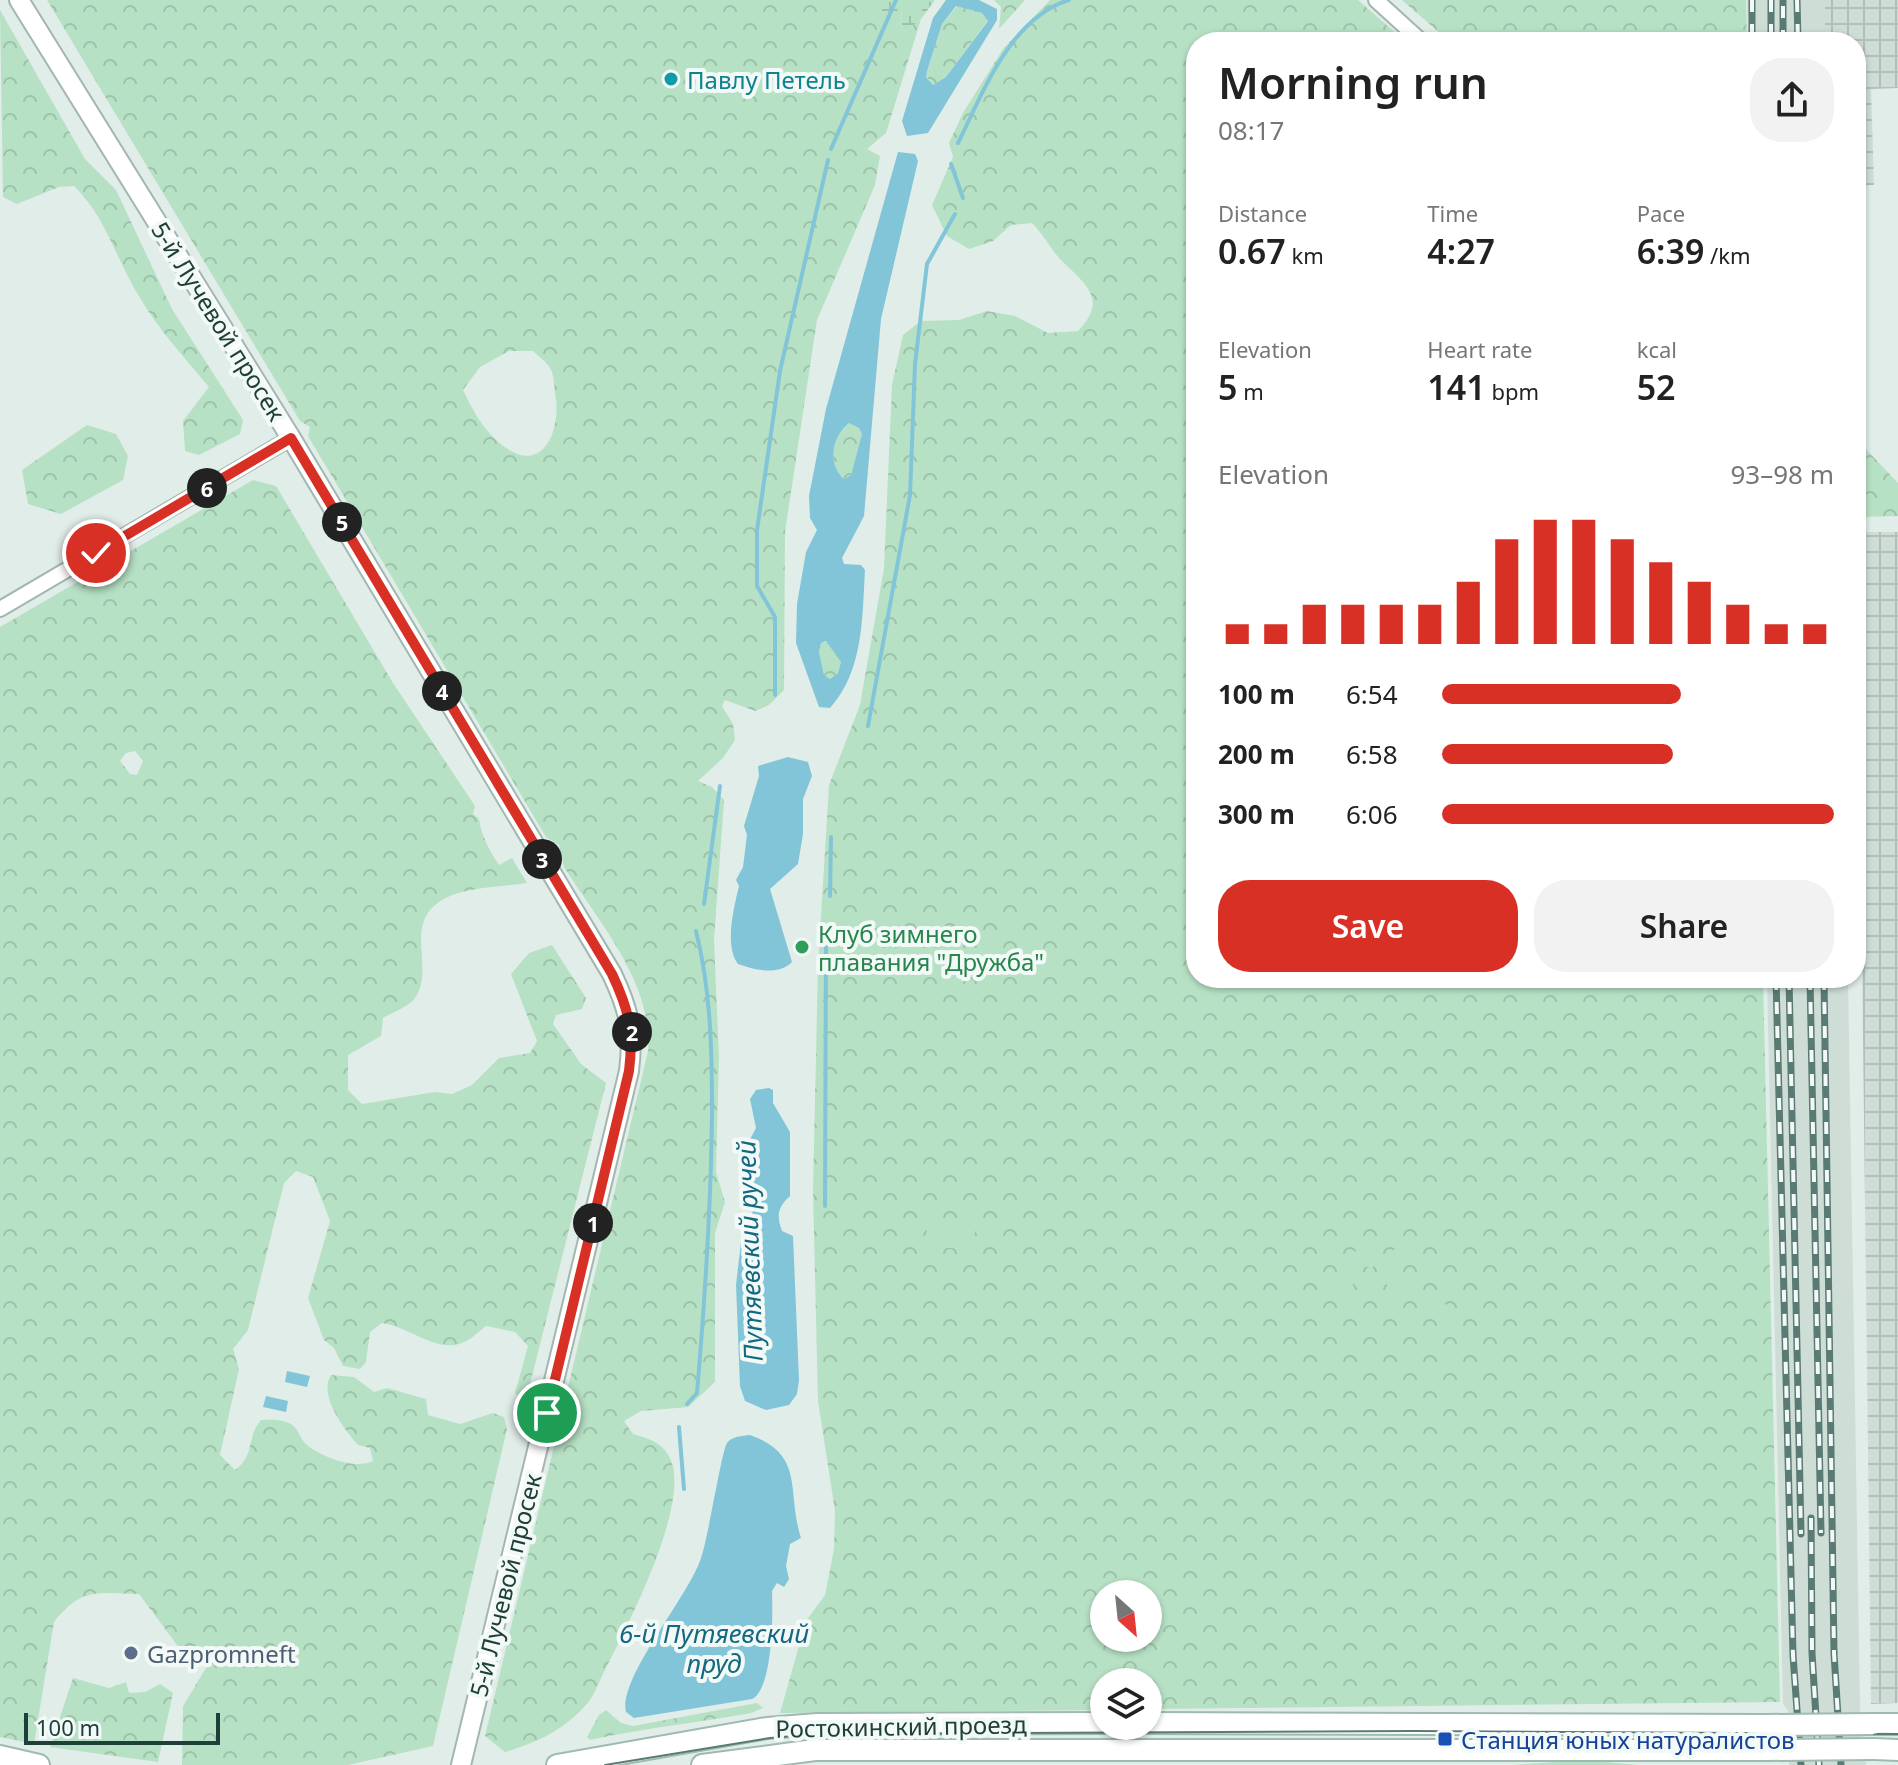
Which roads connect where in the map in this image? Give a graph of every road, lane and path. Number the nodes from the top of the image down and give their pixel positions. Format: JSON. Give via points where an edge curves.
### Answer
{"nodes":[{"id":1,"x":19,"y":0,"type":"edge"},
{"id":2,"x":1376,"y":0,"type":"edge"},
{"id":3,"x":1411,"y":32,"type":"edge"},
{"id":4,"x":291,"y":438,"type":"junction"},
{"id":5,"x":0,"y":609,"type":"edge"},
{"id":6,"x":1090,"y":1723,"type":"edge"},
{"id":7,"x":1162,"y":1723,"type":"edge"},
{"id":8,"x":1290,"y":1723,"type":"junction"},
{"id":9,"x":1491,"y":1723,"type":"junction"},
{"id":10,"x":1898,"y":1724,"type":"edge"},
{"id":11,"x":1292,"y":1749,"type":"junction"},
{"id":12,"x":1492,"y":1749,"type":"junction"},
{"id":13,"x":1898,"y":1750,"type":"edge"},
{"id":14,"x":0,"y":1756,"type":"edge"},
{"id":15,"x":39,"y":1765,"type":"edge"},
{"id":16,"x":461,"y":1765,"type":"edge"},
{"id":17,"x":557,"y":1765,"type":"edge"},
{"id":18,"x":702,"y":1765,"type":"edge"}],
"edges":[{"from":1,"to":4,"type":"street","name":"5-й Лучевой просек"},
{"from":2,"to":3,"type":"street"},
{"from":4,"to":5,"type":"street"},
{"from":4,"to":16,"type":"street","name":"5-й Лучевой просек","via":[[612,974],[626,1003],[633,1037]]},
{"from":6,"to":17,"type":"main road","name":"Ростокинский проезд","via":[[817,1724]]},
{"from":7,"to":8,"type":"main road"},
{"from":8,"to":9,"type":"main road"},
{"from":8,"to":11,"type":"main road"},
{"from":9,"to":10,"type":"main road","bridge":true},
{"from":9,"to":12,"type":"main road"},
{"from":11,"to":12,"type":"main road","name":"Ростокинский проезд"},
{"from":11,"to":18,"type":"main road","name":"Ростокинский проезд","via":[[815,1750]]},
{"from":12,"to":13,"type":"main road","name":"Ростокинский проезд","bridge":true},
{"from":14,"to":15,"type":"main road"}]}
